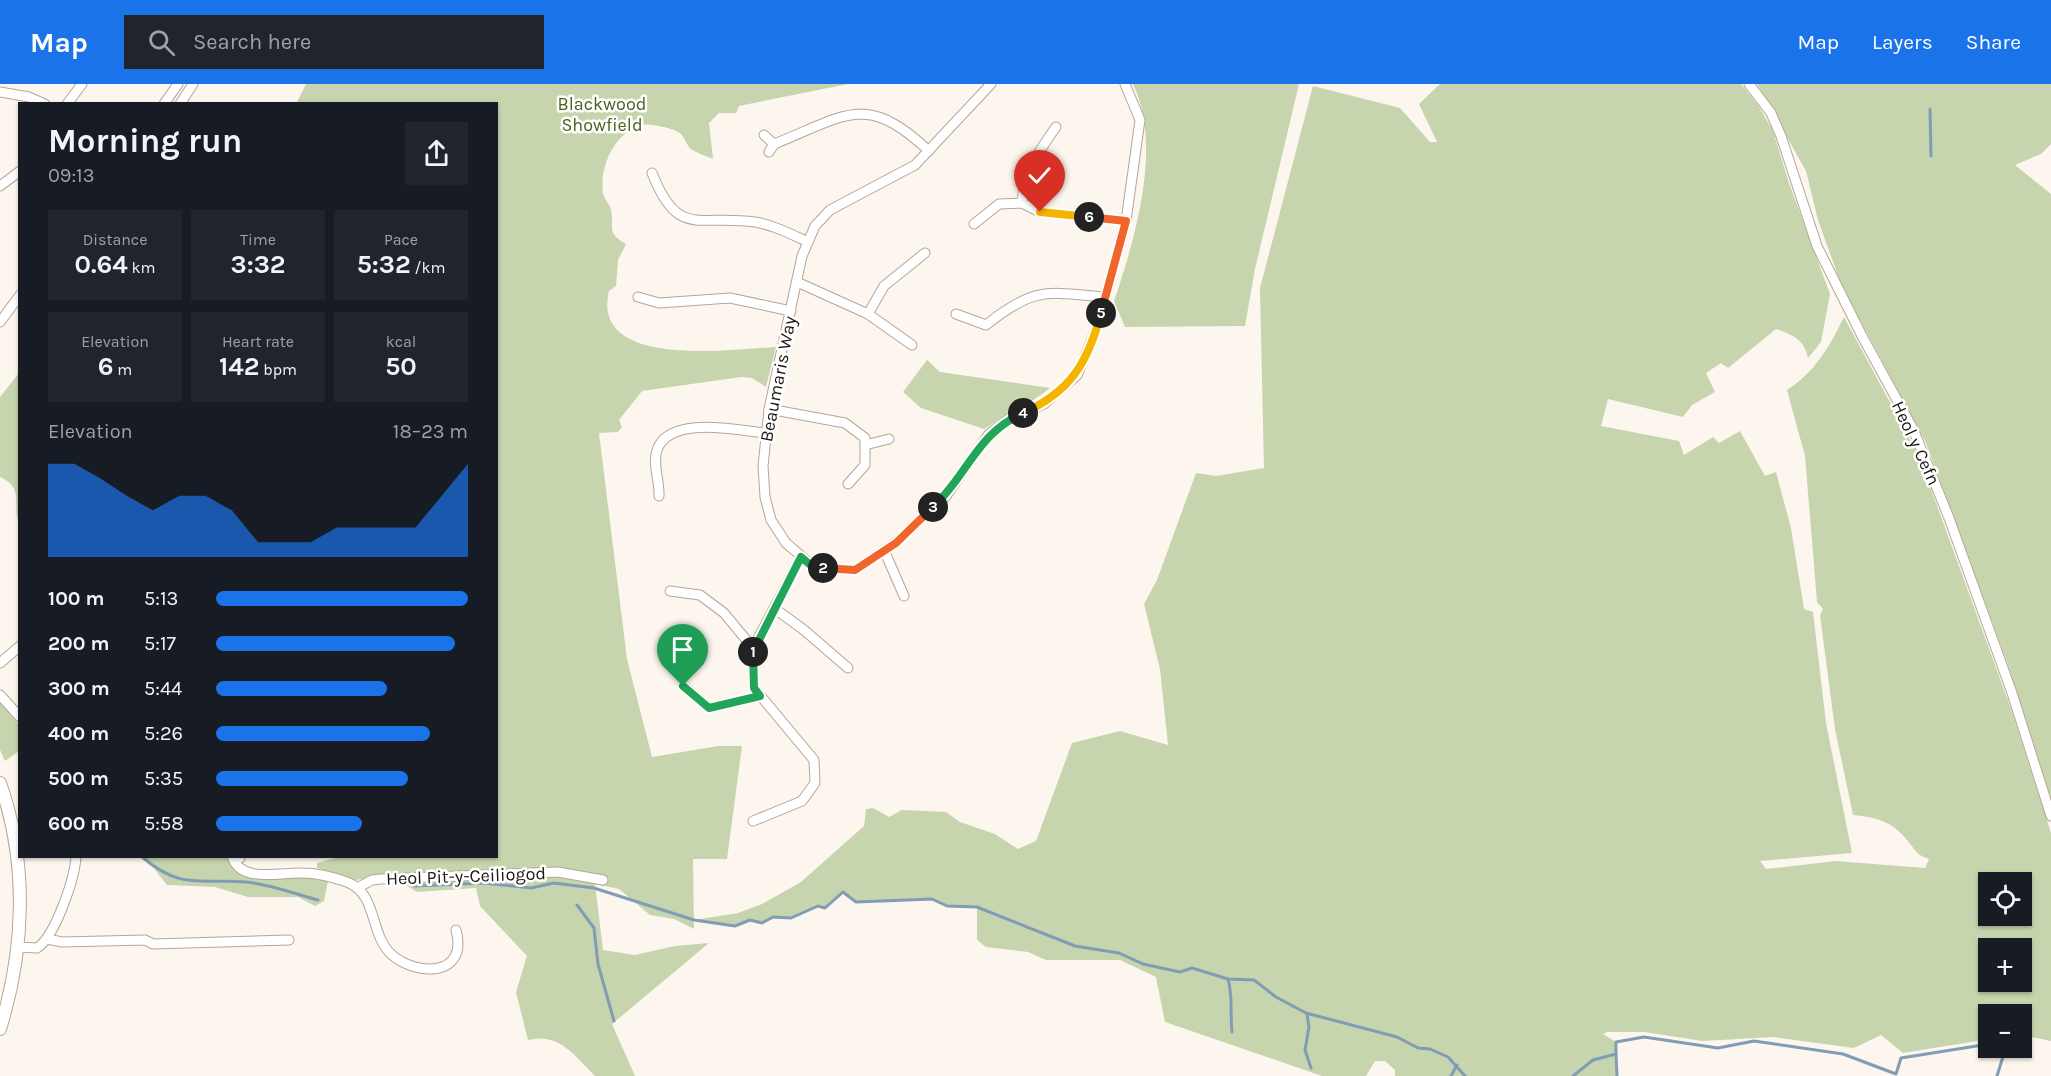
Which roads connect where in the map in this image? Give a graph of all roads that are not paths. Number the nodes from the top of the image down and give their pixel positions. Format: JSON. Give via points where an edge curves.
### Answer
{"nodes":[{"id":1,"x":82,"y":84,"type":"edge"},
{"id":2,"x":178,"y":84,"type":"edge"},
{"id":3,"x":193,"y":84,"type":"edge"},
{"id":4,"x":991,"y":84,"type":"edge"},
{"id":5,"x":1125,"y":84,"type":"edge"},
{"id":6,"x":1749,"y":84,"type":"edge"},
{"id":7,"x":0,"y":92,"type":"edge"},
{"id":8,"x":40,"y":102,"type":"edge"},
{"id":9,"x":68,"y":102,"type":"edge"},
{"id":10,"x":165,"y":102,"type":"edge"},
{"id":11,"x":181,"y":102,"type":"edge"},
{"id":12,"x":1056,"y":127,"type":"dead end"},
{"id":13,"x":764,"y":135,"type":"dead end"},
{"id":14,"x":1049,"y":136,"type":"junction"},
{"id":15,"x":1058,"y":142,"type":"dead end"},
{"id":16,"x":929,"y":151,"type":"junction"},
{"id":17,"x":18,"y":172,"type":"edge"},
{"id":18,"x":652,"y":173,"type":"dead end"},
{"id":19,"x":0,"y":186,"type":"edge"},
{"id":20,"x":1022,"y":203,"type":"junction"},
{"id":21,"x":1126,"y":221,"type":"junction"},
{"id":22,"x":974,"y":224,"type":"dead end"},
{"id":23,"x":808,"y":242,"type":"junction"},
{"id":24,"x":925,"y":253,"type":"dead end"},
{"id":25,"x":797,"y":282,"type":"junction"},
{"id":26,"x":638,"y":297,"type":"dead end"},
{"id":27,"x":1105,"y":297,"type":"junction"},
{"id":28,"x":18,"y":298,"type":"edge"},
{"id":29,"x":791,"y":311,"type":"junction"},
{"id":30,"x":868,"y":314,"type":"junction"},
{"id":31,"x":956,"y":314,"type":"dead end"},
{"id":32,"x":0,"y":322,"type":"edge"},
{"id":33,"x":912,"y":345,"type":"dead end"},
{"id":34,"x":769,"y":409,"type":"junction"},
{"id":35,"x":765,"y":433,"type":"junction"},
{"id":36,"x":889,"y":439,"type":"dead end"},
{"id":37,"x":865,"y":445,"type":"junction"},
{"id":38,"x":848,"y":484,"type":"dead end"},
{"id":39,"x":659,"y":496,"type":"dead end"},
{"id":40,"x":884,"y":550,"type":"junction"},
{"id":41,"x":801,"y":557,"type":"junction"},
{"id":42,"x":670,"y":591,"type":"dead end"},
{"id":43,"x":904,"y":596,"type":"dead end"},
{"id":44,"x":774,"y":608,"type":"junction"},
{"id":45,"x":18,"y":648,"type":"edge"},
{"id":46,"x":753,"y":648,"type":"junction"},
{"id":47,"x":0,"y":663,"type":"edge"},
{"id":48,"x":848,"y":668,"type":"dead end"},
{"id":49,"x":683,"y":686,"type":"dead end"},
{"id":50,"x":0,"y":695,"type":"edge"},
{"id":51,"x":760,"y":696,"type":"junction"},
{"id":52,"x":18,"y":715,"type":"edge"},
{"id":53,"x":0,"y":783,"type":"edge"},
{"id":54,"x":2051,"y":816,"type":"edge"},
{"id":55,"x":753,"y":821,"type":"dead end"},
{"id":56,"x":76,"y":858,"type":"edge"},
{"id":57,"x":237,"y":858,"type":"edge"},
{"id":58,"x":603,"y":880,"type":"dead end"},
{"id":59,"x":357,"y":888,"type":"junction"},
{"id":60,"x":456,"y":930,"type":"dead end"},
{"id":61,"x":47,"y":939,"type":"junction"},
{"id":62,"x":289,"y":940,"type":"dead end"},
{"id":63,"x":16,"y":947,"type":"junction"},
{"id":64,"x":0,"y":1029,"type":"edge"}],
"edges":[{"from":1,"to":9,"type":"street"},
{"from":2,"to":10,"type":"street"},
{"from":3,"to":11,"type":"street"},
{"from":4,"to":16,"type":"street","name":"Beaumaris Way"},
{"from":5,"to":21,"type":"street","via":[[1140,120]]},
{"from":6,"to":54,"type":"street","name":"Heol y Cefn","via":[[1771,113],[1781,136],[1817,246],[1914,431],[2012,693]]},
{"from":7,"to":8,"type":"street"},
{"from":12,"to":14,"type":"street"},
{"from":13,"to":16,"type":"street","via":[[771,148],[863,112],[892,122]]},
{"from":14,"to":15,"type":"street"},
{"from":14,"to":20,"type":"street","via":[[1026,175]]},
{"from":16,"to":23,"type":"street","name":"Beaumaris Way","via":[[915,165],[830,210],[815,226]]},
{"from":17,"to":19,"type":"street"},
{"from":18,"to":23,"type":"street","via":[[654,190],[669,208],[685,218],[755,222]]},
{"from":20,"to":21,"type":"street","via":[[1040,212]]},
{"from":20,"to":22,"type":"street","via":[[999,204]]},
{"from":21,"to":27,"type":"street"},
{"from":23,"to":25,"type":"street","name":"Beaumaris Way","via":[[801,256]]},
{"from":24,"to":30,"type":"street","via":[[884,286]]},
{"from":25,"to":29,"type":"street","name":"Beaumaris Way"},
{"from":25,"to":30,"type":"street"},
{"from":26,"to":29,"type":"street","via":[[659,303],[730,298]]},
{"from":27,"to":31,"type":"street","via":[[1044,292],[1014,302],[986,325]]},
{"from":27,"to":40,"type":"street","name":"Beaumaris Way","via":[[1077,375],[1044,404],[1009,419],[989,434],[946,496]]},
{"from":28,"to":32,"type":"street"},
{"from":29,"to":34,"type":"street","name":"Beaumaris Way"},
{"from":30,"to":33,"type":"street"},
{"from":34,"to":35,"type":"street","name":"Beaumaris Way"},
{"from":34,"to":37,"type":"street","via":[[845,423],[865,438]]},
{"from":35,"to":39,"type":"street","via":[[691,428],[671,432],[657,449],[656,469],[664,483]]},
{"from":35,"to":41,"type":"street","name":"Beaumaris Way","via":[[765,497],[771,520]]},
{"from":36,"to":37,"type":"street"},
{"from":37,"to":38,"type":"street","via":[[865,465]]},
{"from":40,"to":41,"type":"street","name":"Beaumaris Way","via":[[855,570],[814,568]]},
{"from":40,"to":43,"type":"street"},
{"from":41,"to":44,"type":"street"},
{"from":42,"to":46,"type":"street","via":[[700,595],[724,613]]},
{"from":44,"to":46,"type":"street"},
{"from":44,"to":48,"type":"street"},
{"from":45,"to":47,"type":"street"},
{"from":46,"to":51,"type":"street","via":[[754,688]]},
{"from":49,"to":51,"type":"street","via":[[709,708]]},
{"from":50,"to":52,"type":"street"},
{"from":51,"to":55,"type":"street","via":[[814,760],[814,783],[802,801]]},
{"from":53,"to":63,"type":"main road","via":[[13,822],[19,869],[21,914]]},
{"from":56,"to":61,"type":"street","via":[[65,899]]},
{"from":57,"to":59,"type":"street","via":[[240,869],[253,874],[317,874]]},
{"from":58,"to":59,"type":"street","name":"Heol Pit-y-Ceiliogod","via":[[558,872],[381,879]]},
{"from":59,"to":60,"type":"street","via":[[370,905],[376,934],[383,945],[410,964],[433,970],[452,962],[458,954]]},
{"from":61,"to":62,"type":"street","via":[[145,940],[153,944]]},
{"from":61,"to":63,"type":"street","via":[[36,948]]},
{"from":63,"to":64,"type":"main road"}]}
